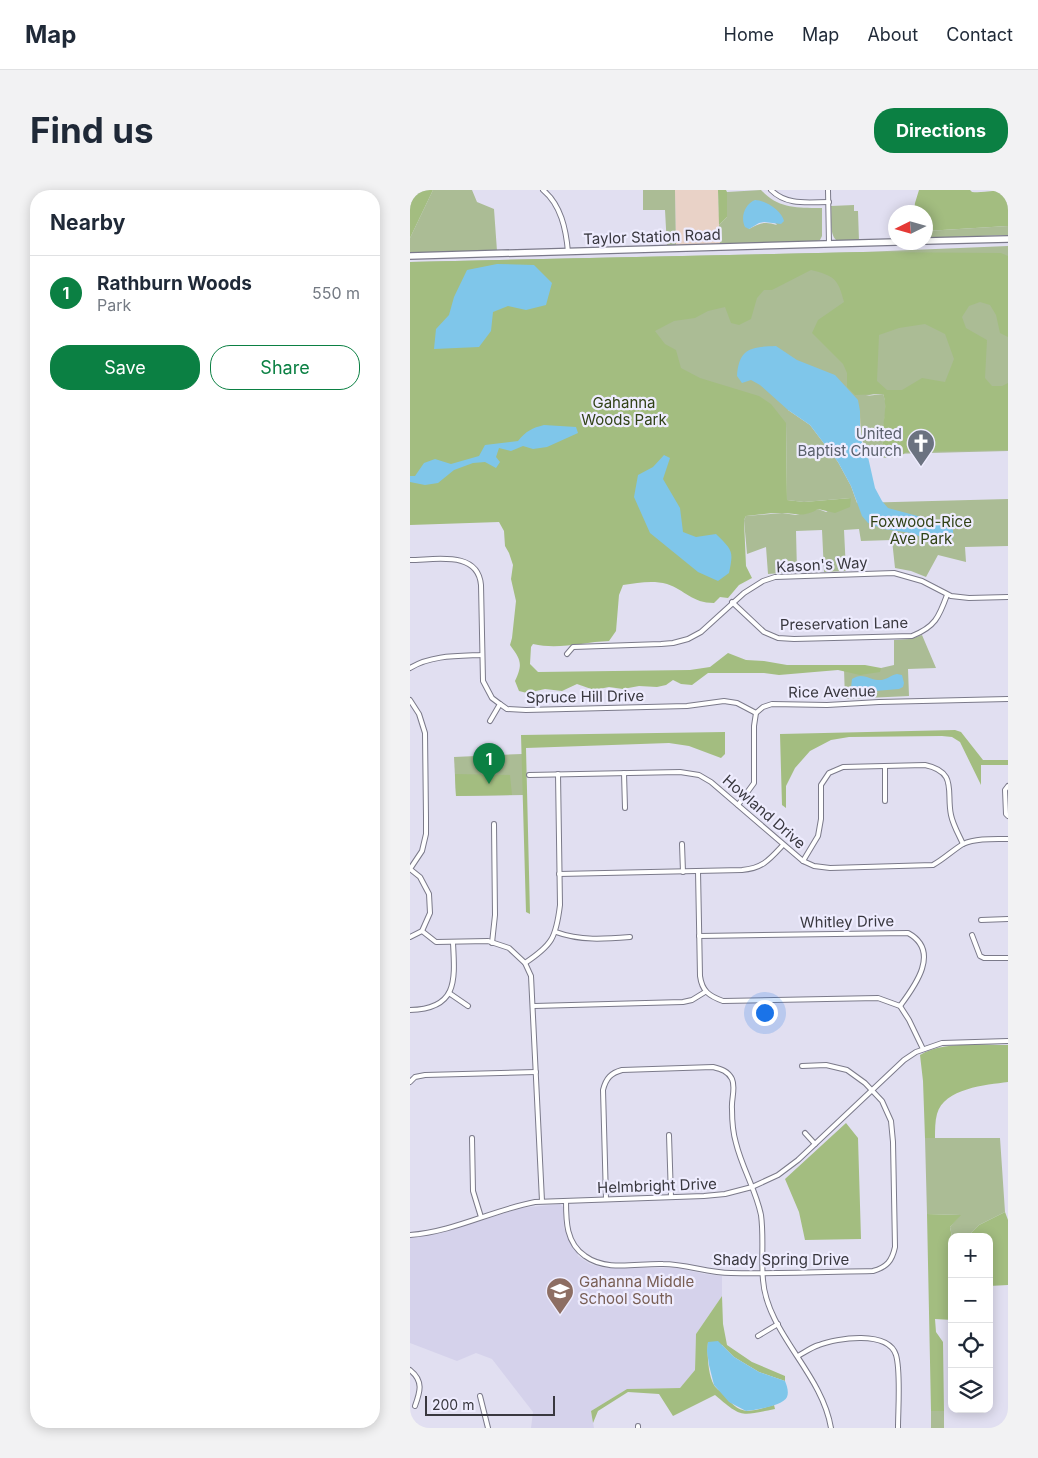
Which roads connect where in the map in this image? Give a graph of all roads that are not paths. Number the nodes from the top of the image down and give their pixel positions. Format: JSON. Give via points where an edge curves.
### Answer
{"nodes":[{"id":1,"x":543,"y":190,"type":"edge"},
{"id":2,"x":771,"y":190,"type":"edge"},
{"id":3,"x":828,"y":190,"type":"edge"},
{"id":4,"x":828,"y":202,"type":"junction"},
{"id":5,"x":1008,"y":239,"type":"edge"},
{"id":6,"x":933,"y":241,"type":"edge"},
{"id":7,"x":888,"y":242,"type":"edge"},
{"id":8,"x":829,"y":244,"type":"junction"},
{"id":9,"x":568,"y":252,"type":"junction"},
{"id":10,"x":410,"y":256,"type":"edge"},
{"id":11,"x":410,"y":560,"type":"edge"},
{"id":12,"x":947,"y":595,"type":"junction"},
{"id":13,"x":1008,"y":597,"type":"edge"},
{"id":14,"x":732,"y":602,"type":"junction"},
{"id":15,"x":567,"y":654,"type":"dead end"},
{"id":16,"x":482,"y":655,"type":"junction"},
{"id":17,"x":410,"y":668,"type":"edge"},
{"id":18,"x":1008,"y":698,"type":"edge"},
{"id":19,"x":410,"y":700,"type":"edge"},
{"id":20,"x":500,"y":704,"type":"junction"},
{"id":21,"x":756,"y":713,"type":"junction"},
{"id":22,"x":490,"y":721,"type":"dead end"},
{"id":23,"x":885,"y":766,"type":"junction"},
{"id":24,"x":624,"y":773,"type":"junction"},
{"id":25,"x":558,"y":774,"type":"junction"},
{"id":26,"x":529,"y":775,"type":"dead end"},
{"id":27,"x":1008,"y":786,"type":"edge"},
{"id":28,"x":885,"y":801,"type":"dead end"},
{"id":29,"x":738,"y":805,"type":"junction"},
{"id":30,"x":625,"y":808,"type":"dead end"},
{"id":31,"x":1008,"y":816,"type":"edge"},
{"id":32,"x":494,"y":824,"type":"dead end"},
{"id":33,"x":1008,"y":839,"type":"edge"},
{"id":34,"x":682,"y":844,"type":"dead end"},
{"id":35,"x":963,"y":844,"type":"junction"},
{"id":36,"x":783,"y":845,"type":"junction"},
{"id":37,"x":803,"y":861,"type":"junction"},
{"id":38,"x":410,"y":869,"type":"edge"},
{"id":39,"x":698,"y":871,"type":"junction"},
{"id":40,"x":683,"y":872,"type":"junction"},
{"id":41,"x":560,"y":874,"type":"junction"},
{"id":42,"x":1008,"y":919,"type":"edge"},
{"id":43,"x":981,"y":920,"type":"dead end"},
{"id":44,"x":422,"y":931,"type":"junction"},
{"id":45,"x":556,"y":932,"type":"junction"},
{"id":46,"x":972,"y":935,"type":"dead end"},
{"id":47,"x":699,"y":936,"type":"junction"},
{"id":48,"x":410,"y":937,"type":"edge"},
{"id":49,"x":630,"y":938,"type":"dead end"},
{"id":50,"x":453,"y":943,"type":"junction"},
{"id":51,"x":492,"y":943,"type":"junction"},
{"id":52,"x":1008,"y":958,"type":"edge"},
{"id":53,"x":525,"y":963,"type":"junction"},
{"id":54,"x":705,"y":992,"type":"junction"},
{"id":55,"x":449,"y":994,"type":"junction"},
{"id":56,"x":468,"y":1006,"type":"dead end"},
{"id":57,"x":534,"y":1006,"type":"junction"},
{"id":58,"x":900,"y":1006,"type":"junction"},
{"id":59,"x":410,"y":1010,"type":"edge"},
{"id":60,"x":1008,"y":1041,"type":"edge"},
{"id":61,"x":923,"y":1049,"type":"junction"},
{"id":62,"x":802,"y":1066,"type":"dead end"},
{"id":63,"x":536,"y":1072,"type":"junction"},
{"id":64,"x":410,"y":1082,"type":"edge"},
{"id":65,"x":872,"y":1090,"type":"junction"},
{"id":66,"x":805,"y":1132,"type":"dead end"},
{"id":67,"x":670,"y":1135,"type":"dead end"},
{"id":68,"x":472,"y":1138,"type":"dead end"},
{"id":69,"x":815,"y":1144,"type":"junction"},
{"id":70,"x":752,"y":1186,"type":"junction"},
{"id":71,"x":671,"y":1197,"type":"junction"},
{"id":72,"x":606,"y":1199,"type":"junction"},
{"id":73,"x":542,"y":1201,"type":"junction"},
{"id":74,"x":566,"y":1201,"type":"junction"},
{"id":75,"x":481,"y":1217,"type":"junction"},
{"id":76,"x":410,"y":1235,"type":"edge"},
{"id":77,"x":763,"y":1273,"type":"junction"},
{"id":78,"x":778,"y":1324,"type":"junction"},
{"id":79,"x":758,"y":1336,"type":"dead end"},
{"id":80,"x":798,"y":1356,"type":"junction"},
{"id":81,"x":410,"y":1370,"type":"edge"},
{"id":82,"x":480,"y":1396,"type":"dead end"},
{"id":83,"x":415,"y":1406,"type":"dead end"},
{"id":84,"x":488,"y":1428,"type":"edge"},
{"id":85,"x":831,"y":1428,"type":"edge"},
{"id":86,"x":898,"y":1428,"type":"edge"}],
"edges":[{"from":1,"to":9,"type":"street","via":[[562,215]]},
{"from":2,"to":4,"type":"street","via":[[789,201]]},
{"from":3,"to":4,"type":"street"},
{"from":4,"to":8,"type":"street"},
{"from":5,"to":6,"type":"main road"},
{"from":7,"to":8,"type":"main road","name":"Taylor Station Road"},
{"from":8,"to":9,"type":"main road","name":"Taylor Station Road"},
{"from":9,"to":10,"type":"main road","name":"Taylor Station Road"},
{"from":11,"to":16,"type":"street","via":[[460,560],[473,566],[480,575]]},
{"from":12,"to":13,"type":"street","name":"Kason's Way"},
{"from":12,"to":14,"type":"street","name":"Kason's Way","via":[[922,581],[894,573],[812,575],[769,579]]},
{"from":12,"to":14,"type":"street","name":"Preservation Lane","via":[[937,620],[923,632],[912,636],[778,638],[760,629]]},
{"from":14,"to":15,"type":"street","name":"Kason's Way","via":[[711,623],[688,639],[674,643],[573,648]]},
{"from":16,"to":17,"type":"street","via":[[452,656],[420,662]]},
{"from":16,"to":20,"type":"street","via":[[483,681],[492,698]]},
{"from":18,"to":21,"type":"street","name":"Rice Avenue","via":[[772,704]]},
{"from":19,"to":38,"type":"street","via":[[419,714],[424,733],[426,834],[422,851]]},
{"from":20,"to":21,"type":"street","name":"Spruce Hill Drive","via":[[526,710],[687,706],[724,701],[737,703]]},
{"from":20,"to":22,"type":"street"},
{"from":21,"to":29,"type":"street","via":[[756,775]]},
{"from":23,"to":28,"type":"street"},
{"from":23,"to":35,"type":"street","via":[[926,765],[937,768],[945,776],[949,784],[951,815]]},
{"from":23,"to":37,"type":"street","via":[[843,767],[829,773],[821,785],[818,836]]},
{"from":24,"to":25,"type":"street","name":"Howland Drive"},
{"from":24,"to":29,"type":"street","name":"Howland Drive","via":[[699,775]]},
{"from":24,"to":30,"type":"street"},
{"from":25,"to":26,"type":"street","name":"Howland Drive"},
{"from":25,"to":41,"type":"street"},
{"from":27,"to":31,"type":"street","via":[[1005,790]]},
{"from":29,"to":36,"type":"street","name":"Howland Drive"},
{"from":32,"to":51,"type":"street","via":[[495,915]]},
{"from":33,"to":35,"type":"street"},
{"from":34,"to":40,"type":"street"},
{"from":35,"to":37,"type":"street","name":"Howland Drive","via":[[933,865],[830,868]]},
{"from":36,"to":37,"type":"street","name":"Howland Drive"},
{"from":36,"to":39,"type":"street","via":[[770,860],[757,868]]},
{"from":38,"to":44,"type":"street","via":[[420,877],[429,894],[430,914]]},
{"from":39,"to":40,"type":"street"},
{"from":39,"to":47,"type":"street"},
{"from":40,"to":41,"type":"street"},
{"from":41,"to":45,"type":"street"},
{"from":42,"to":43,"type":"street"},
{"from":44,"to":48,"type":"street"},
{"from":44,"to":50,"type":"street","via":[[436,942]]},
{"from":45,"to":49,"type":"street","via":[[588,939]]},
{"from":45,"to":53,"type":"street","via":[[547,947]]},
{"from":46,"to":52,"type":"street","via":[[980,956]]},
{"from":47,"to":54,"type":"street","via":[[700,976]]},
{"from":47,"to":58,"type":"street","name":"Whitley Drive","via":[[908,933],[922,945],[924,956],[917,982]]},
{"from":50,"to":51,"type":"street"},
{"from":50,"to":55,"type":"street","via":[[455,974]]},
{"from":51,"to":53,"type":"street","via":[[509,948]]},
{"from":53,"to":57,"type":"street","via":[[531,976]]},
{"from":54,"to":57,"type":"street","via":[[683,1002]]},
{"from":54,"to":58,"type":"street","via":[[723,1001],[878,998]]},
{"from":55,"to":56,"type":"street"},
{"from":55,"to":59,"type":"street","via":[[439,1003],[422,1010]]},
{"from":57,"to":63,"type":"street"},
{"from":58,"to":61,"type":"street"},
{"from":60,"to":61,"type":"street","name":"Helmbright Drive","via":[[942,1043]]},
{"from":61,"to":65,"type":"street","name":"Helmbright Drive","via":[[904,1060]]},
{"from":62,"to":65,"type":"street","via":[[826,1065],[847,1070]]},
{"from":63,"to":64,"type":"street","via":[[425,1075],[414,1077]]},
{"from":63,"to":73,"type":"street"},
{"from":65,"to":69,"type":"street","name":"Helmbright Drive"},
{"from":65,"to":77,"type":"street","name":"Shady Spring Drive","via":[[891,1121],[894,1142],[895,1247],[889,1264],[873,1271]]},
{"from":66,"to":69,"type":"street"},
{"from":67,"to":71,"type":"street"},
{"from":68,"to":75,"type":"street","via":[[473,1191]]},
{"from":69,"to":70,"type":"street","name":"Helmbright Drive","via":[[778,1175]]},
{"from":70,"to":71,"type":"street","name":"Helmbright Drive","via":[[726,1194]]},
{"from":70,"to":72,"type":"street","via":[[736,1143],[732,1107],[734,1089],[729,1074],[713,1067],[622,1070],[606,1080],[603,1090]]},
{"from":70,"to":77,"type":"street","via":[[761,1215]]},
{"from":71,"to":72,"type":"street","name":"Helmbright Drive"},
{"from":72,"to":74,"type":"street","name":"Helmbright Drive"},
{"from":73,"to":74,"type":"street","name":"Helmbright Drive"},
{"from":73,"to":75,"type":"street","name":"Helmbright Drive"},
{"from":74,"to":77,"type":"street","name":"Shady Spring Drive","via":[[566,1224],[572,1241],[583,1256],[596,1263],[612,1266],[664,1264],[730,1273]]},
{"from":75,"to":76,"type":"street","name":"Helmbright Drive"},
{"from":77,"to":78,"type":"street","via":[[766,1296]]},
{"from":78,"to":79,"type":"street"},
{"from":78,"to":80,"type":"street"},
{"from":80,"to":85,"type":"street","via":[[823,1400]]},
{"from":80,"to":86,"type":"street","via":[[836,1339],[878,1339],[888,1343],[896,1354]]},
{"from":81,"to":83,"type":"street","via":[[420,1382]]},
{"from":82,"to":84,"type":"street"}]}
